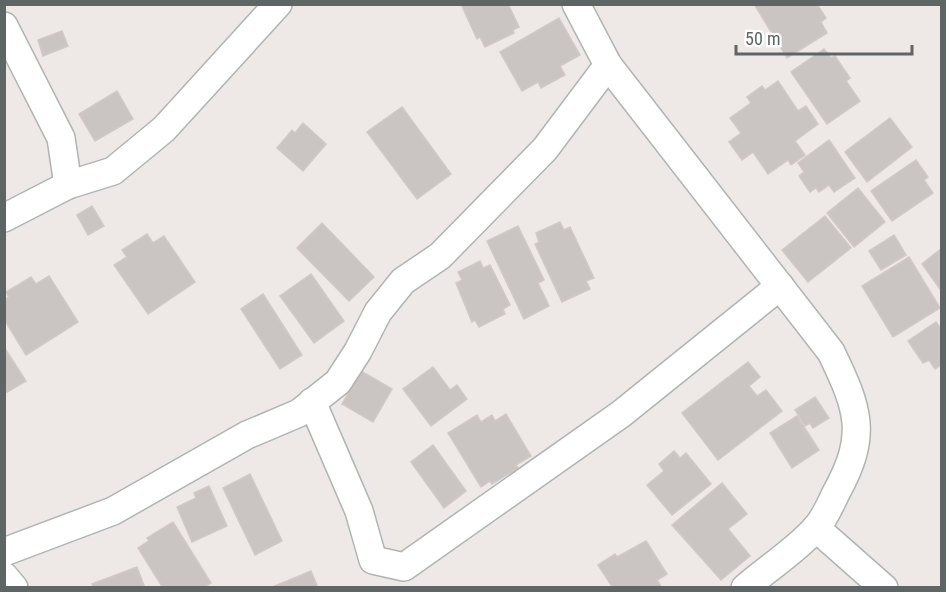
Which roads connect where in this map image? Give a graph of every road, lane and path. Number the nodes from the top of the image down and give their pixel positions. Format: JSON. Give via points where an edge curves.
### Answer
{"nodes":[{"id":1,"x":278,"y":4,"type":"edge"},
{"id":2,"x":576,"y":4,"type":"edge"},
{"id":3,"x":4,"y":26,"type":"edge"},
{"id":4,"x":608,"y":65,"type":"junction"},
{"id":5,"x":68,"y":185,"type":"junction"},
{"id":6,"x":4,"y":218,"type":"edge"},
{"id":7,"x":780,"y":286,"type":"junction"},
{"id":8,"x":312,"y":402,"type":"junction"},
{"id":9,"x":816,"y":528,"type":"junction"},
{"id":10,"x":4,"y":552,"type":"edge"},
{"id":11,"x":4,"y":576,"type":"edge"},
{"id":12,"x":14,"y":588,"type":"edge"},
{"id":13,"x":745,"y":588,"type":"edge"},
{"id":14,"x":884,"y":588,"type":"edge"}],
"edges":[{"from":1,"to":5,"type":"street","via":[[164,129],[113,171]]},
{"from":2,"to":4,"type":"street"},
{"from":3,"to":5,"type":"street","via":[[61,138]]},
{"from":4,"to":7,"type":"street"},
{"from":4,"to":8,"type":"street","via":[[545,149],[440,256],[403,281],[378,312],[338,382]]},
{"from":5,"to":6,"type":"street"},
{"from":7,"to":8,"type":"street","via":[[621,414],[404,567],[374,560],[359,511]]},
{"from":7,"to":9,"type":"street","via":[[831,352],[849,389],[856,423],[856,447],[850,467]]},
{"from":8,"to":10,"type":"street","via":[[113,511]]},
{"from":9,"to":13,"type":"street"},
{"from":9,"to":14,"type":"street"},
{"from":11,"to":12,"type":"street"}]}
